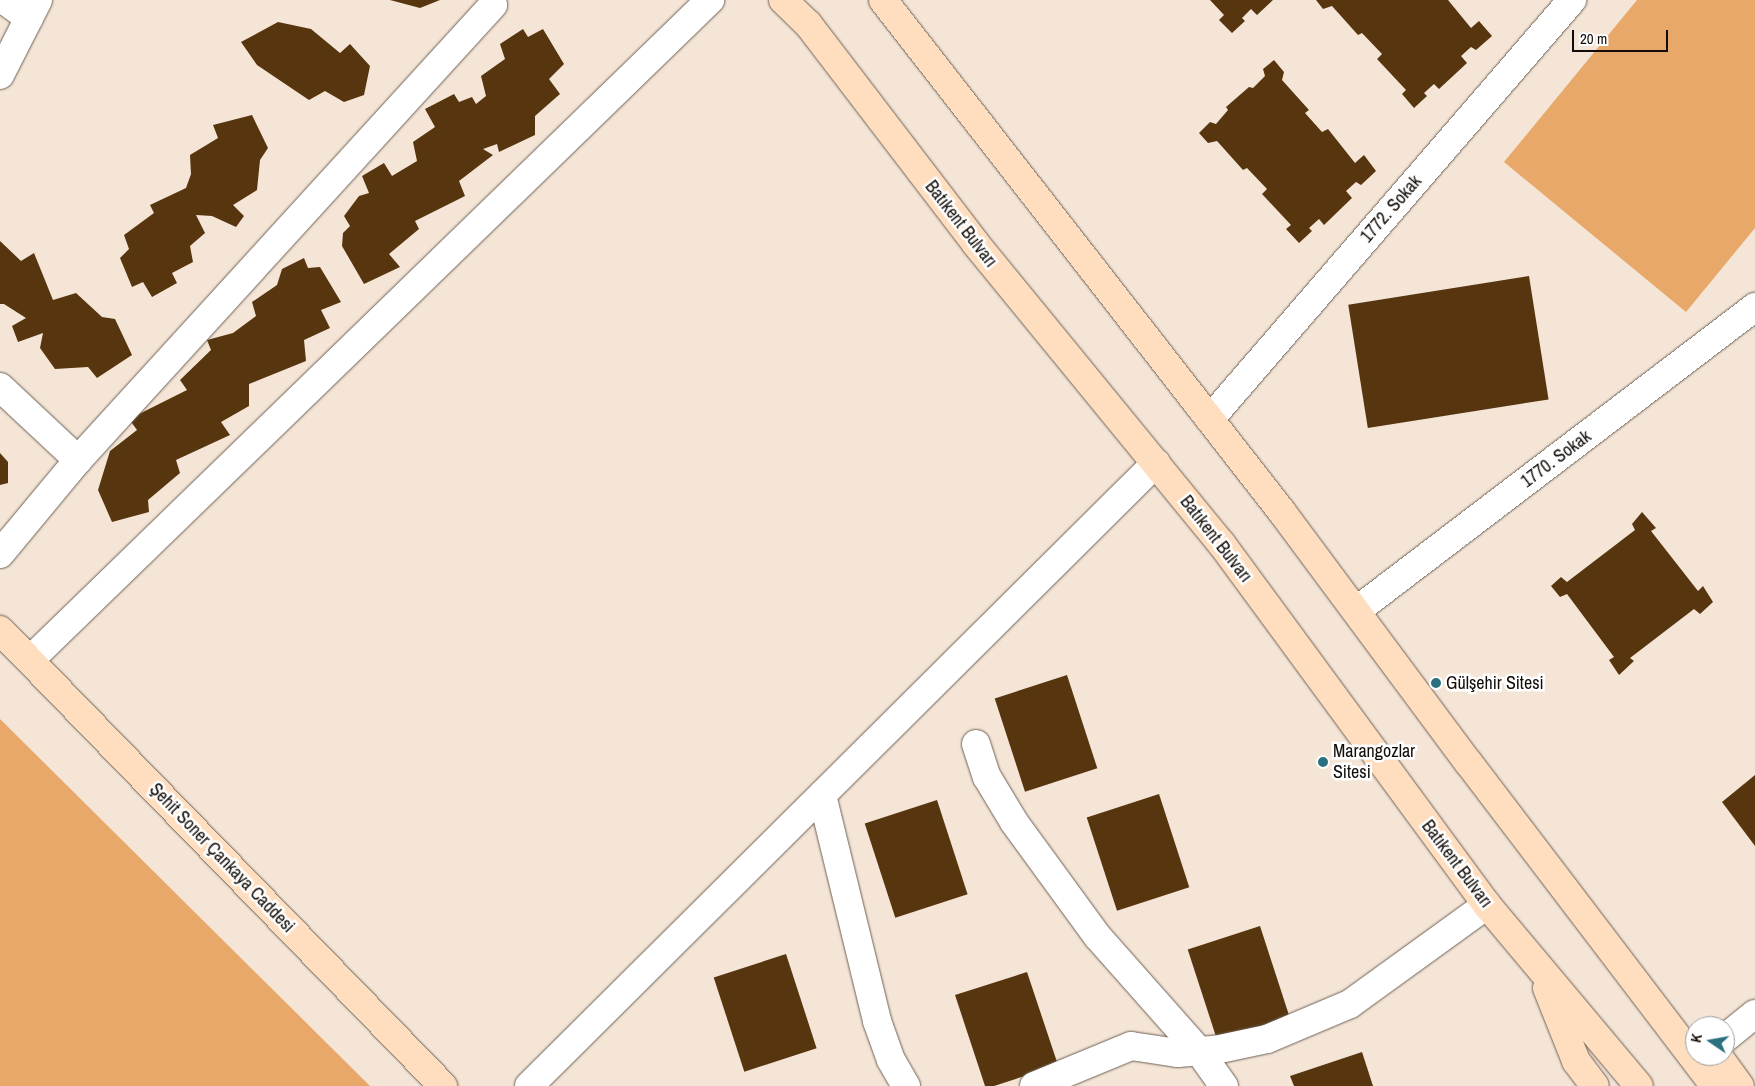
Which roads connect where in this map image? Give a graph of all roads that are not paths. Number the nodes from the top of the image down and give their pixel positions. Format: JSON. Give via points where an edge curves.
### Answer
{"nodes":[{"id":1,"x":4,"y":0,"type":"edge"},
{"id":2,"x":710,"y":0,"type":"edge"},
{"id":3,"x":783,"y":0,"type":"edge"},
{"id":4,"x":883,"y":0,"type":"edge"},
{"id":5,"x":1572,"y":0,"type":"edge"},
{"id":6,"x":493,"y":5,"type":"dead end"},
{"id":7,"x":34,"y":9,"type":"edge"},
{"id":8,"x":0,"y":75,"type":"edge"},
{"id":9,"x":1755,"y":307,"type":"edge"},
{"id":10,"x":0,"y":387,"type":"edge"},
{"id":11,"x":1210,"y":419,"type":"junction"},
{"id":12,"x":78,"y":460,"type":"junction"},
{"id":13,"x":1156,"y":463,"type":"junction"},
{"id":14,"x":0,"y":554,"type":"edge"},
{"id":15,"x":1356,"y":611,"type":"junction"},
{"id":16,"x":0,"y":630,"type":"edge"},
{"id":17,"x":30,"y":660,"type":"junction"},
{"id":18,"x":976,"y":744,"type":"dead end"},
{"id":19,"x":822,"y":795,"type":"junction"},
{"id":20,"x":1487,"y":905,"type":"junction"},
{"id":21,"x":1538,"y":966,"type":"junction"},
{"id":22,"x":1654,"y":1006,"type":"junction"},
{"id":23,"x":1755,"y":1014,"type":"edge"},
{"id":24,"x":1685,"y":1019,"type":"edge"},
{"id":25,"x":1735,"y":1030,"type":"edge"},
{"id":26,"x":1199,"y":1051,"type":"junction"},
{"id":27,"x":1725,"y":1066,"type":"edge"},
{"id":28,"x":443,"y":1086,"type":"edge"},
{"id":29,"x":530,"y":1086,"type":"edge"},
{"id":30,"x":906,"y":1086,"type":"edge"},
{"id":31,"x":1034,"y":1086,"type":"edge"},
{"id":32,"x":1224,"y":1086,"type":"edge"},
{"id":33,"x":1595,"y":1086,"type":"edge"},
{"id":34,"x":1639,"y":1086,"type":"edge"},
{"id":35,"x":1716,"y":1086,"type":"edge"},
{"id":36,"x":1740,"y":1086,"type":"edge"}],
"edges":[{"from":1,"to":7,"type":"street"},
{"from":2,"to":17,"type":"street"},
{"from":3,"to":13,"type":"main road","name":"Batıkent Bulvarı","via":[[808,24],[976,244]]},
{"from":4,"to":11,"type":"main road"},
{"from":5,"to":11,"type":"street","name":"1772. Sokak"},
{"from":6,"to":12,"type":"street"},
{"from":7,"to":8,"type":"street"},
{"from":9,"to":15,"type":"street","name":"1770. Sokak"},
{"from":10,"to":12,"type":"street"},
{"from":11,"to":15,"type":"main road"},
{"from":12,"to":14,"type":"street"},
{"from":13,"to":19,"type":"street"},
{"from":13,"to":20,"type":"main road","name":"Batıkent Bulvarı","via":[[1221,543]]},
{"from":15,"to":22,"type":"main road"},
{"from":16,"to":17,"type":"main road","name":"Şehit Soner Çankaya Caddesi"},
{"from":17,"to":28,"type":"main road","name":"Şehit Soner Çankaya Caddesi"},
{"from":18,"to":26,"type":"street","via":[[987,777],[1014,822],[1092,930]]},
{"from":19,"to":29,"type":"street"},
{"from":19,"to":30,"type":"street","via":[[877,1020],[891,1060]]},
{"from":20,"to":21,"type":"main road","name":"Batıkent Bulvarı"},
{"from":20,"to":26,"type":"street","via":[[1350,1004],[1267,1038]]},
{"from":21,"to":33,"type":"main road","via":[[1576,1061]]},
{"from":21,"to":34,"type":"main road","name":"Batıkent Bulvarı"},
{"from":22,"to":24,"type":"main road","via":[[1675,1008]]},
{"from":22,"to":35,"type":"main road"},
{"from":23,"to":25,"type":"street"},
{"from":26,"to":31,"type":"street","via":[[1178,1053],[1131,1046]]},
{"from":26,"to":32,"type":"street"},
{"from":27,"to":36,"type":"main road"}]}
